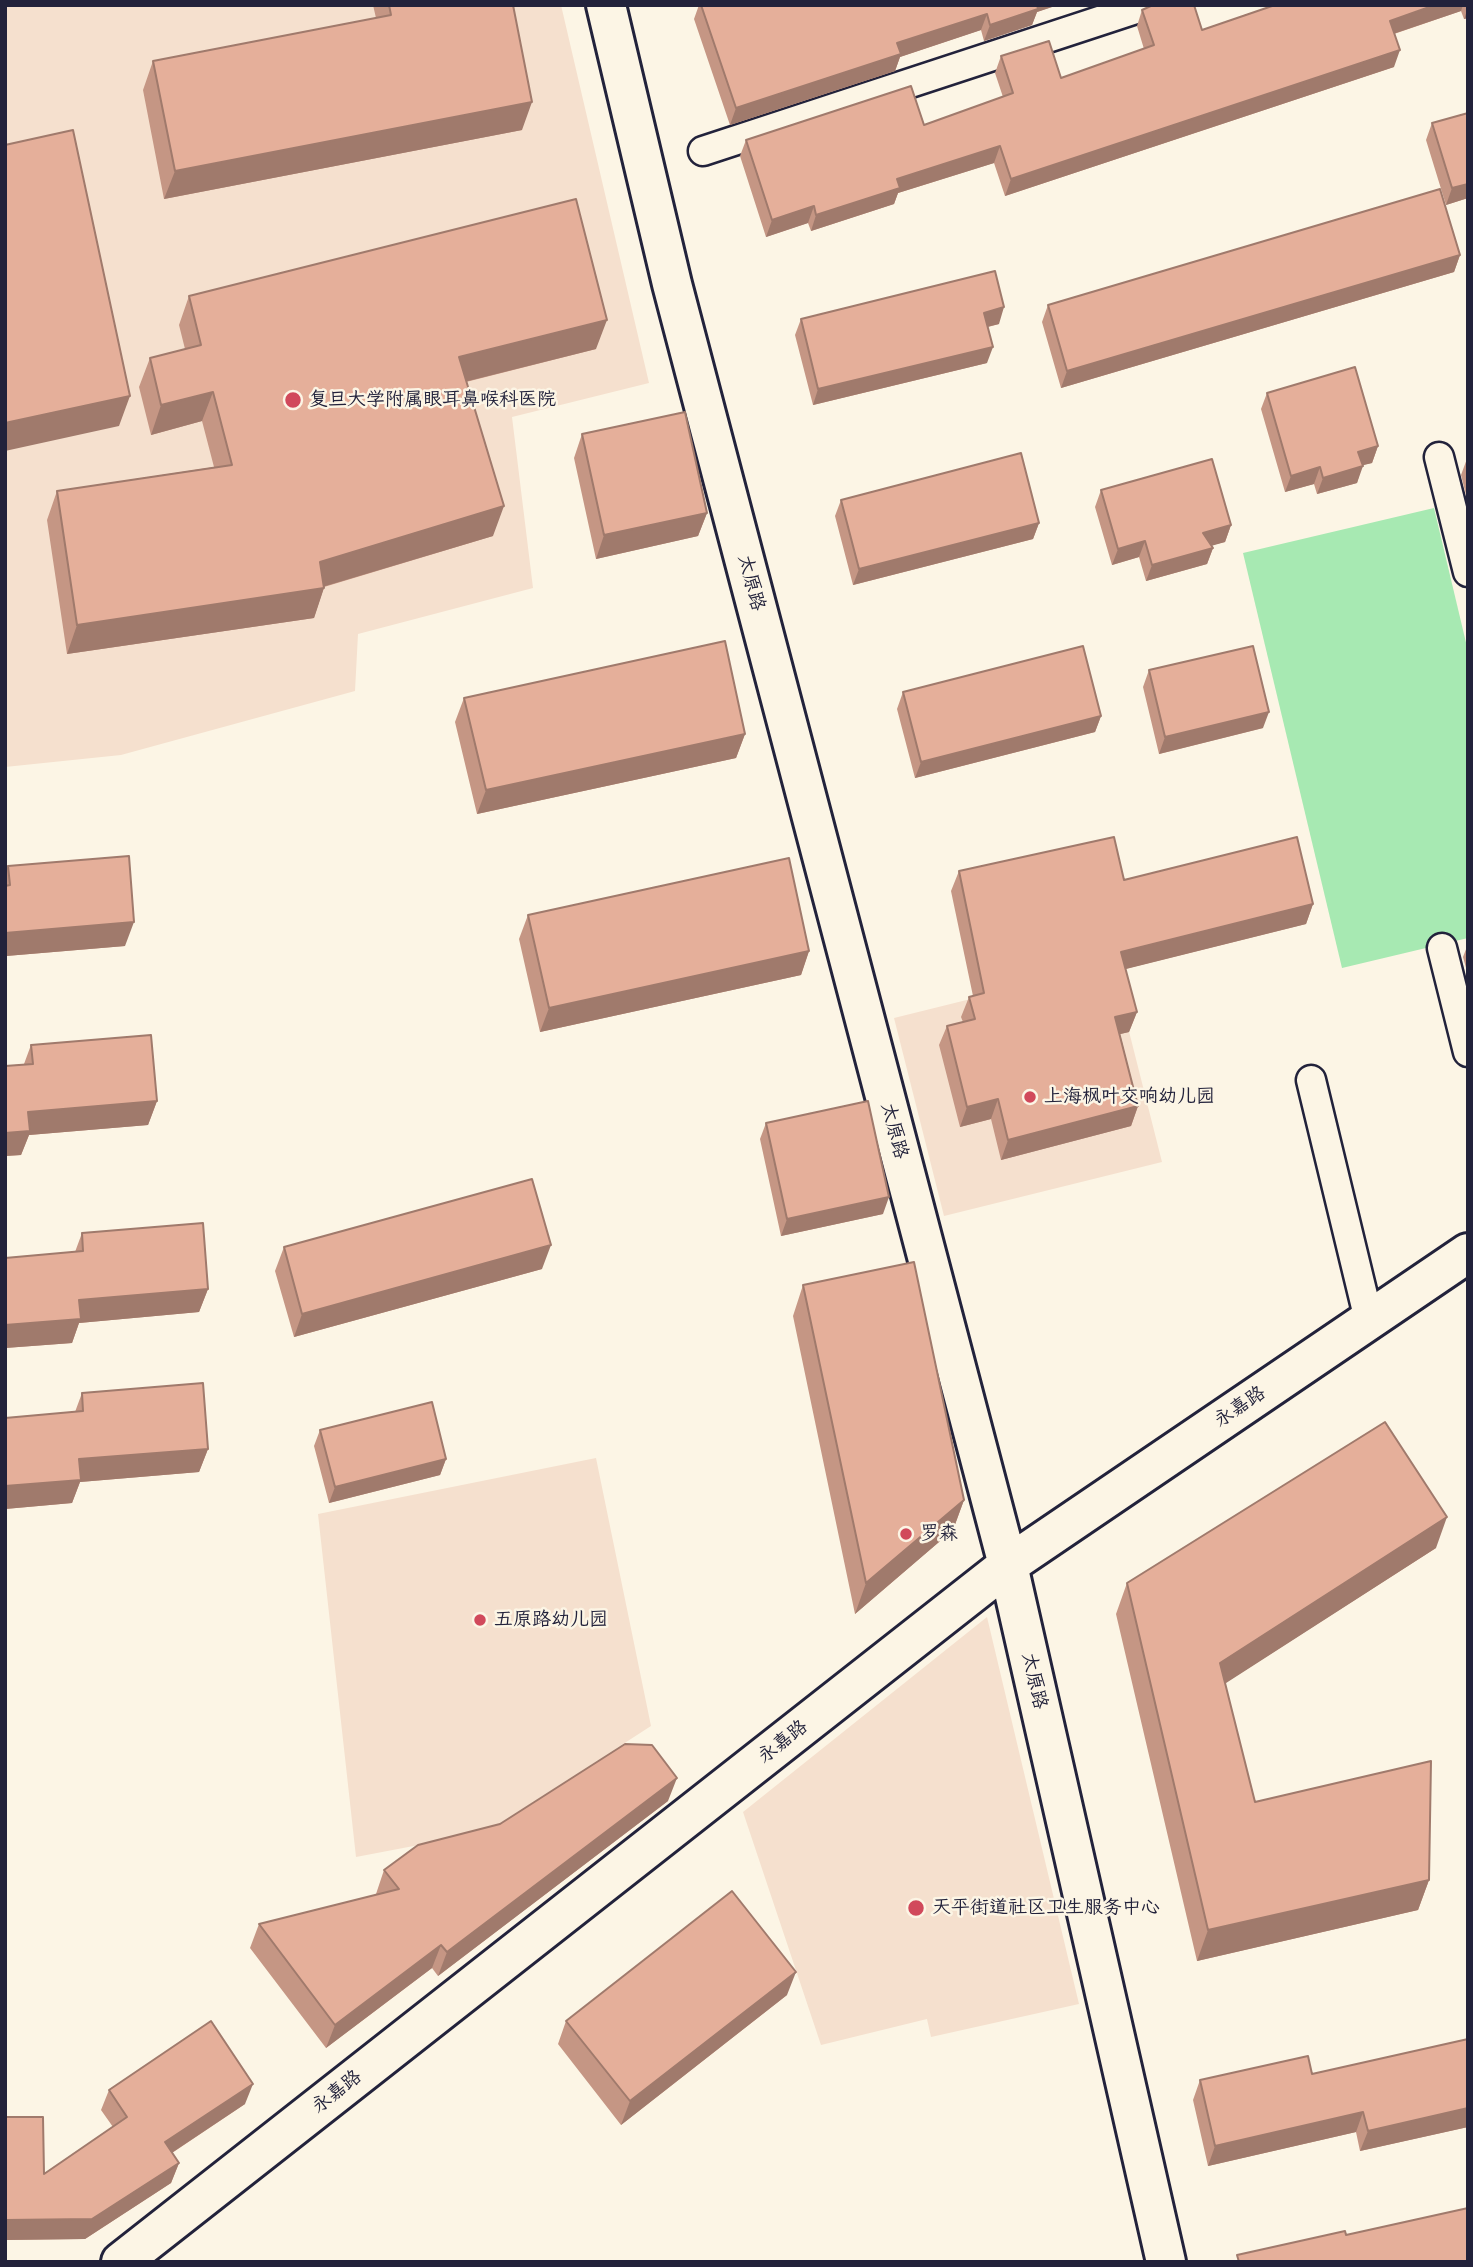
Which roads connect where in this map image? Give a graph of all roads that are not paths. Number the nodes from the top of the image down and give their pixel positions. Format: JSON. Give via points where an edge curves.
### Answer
{"nodes":[{"id":1,"x":606,"y":5,"type":"edge"},
{"id":2,"x":1148,"y":5,"type":"edge"},
{"id":3,"x":703,"y":150,"type":"dead end"},
{"id":4,"x":1439,"y":457,"type":"dead end"},
{"id":5,"x":1468,"y":572,"type":"edge"},
{"id":6,"x":1442,"y":948,"type":"dead end"},
{"id":7,"x":1468,"y":1052,"type":"edge"},
{"id":8,"x":1311,"y":1080,"type":"dead end"},
{"id":9,"x":1468,"y":1253,"type":"edge"},
{"id":10,"x":1369,"y":1320,"type":"junction"},
{"id":11,"x":1008,"y":1565,"type":"junction"},
{"id":12,"x":121,"y":2262,"type":"edge"},
{"id":13,"x":1166,"y":2262,"type":"edge"}],
"edges":[{"from":1,"to":11,"type":"street","name":"太原路","via":[[672,284]]},
{"from":2,"to":3,"type":"lane"},
{"from":4,"to":5,"type":"lane"},
{"from":6,"to":7,"type":"lane"},
{"from":8,"to":10,"type":"lane"},
{"from":9,"to":10,"type":"street","name":"永嘉路"},
{"from":10,"to":11,"type":"street","name":"永嘉路"},
{"from":11,"to":12,"type":"street","name":"永嘉路"},
{"from":11,"to":13,"type":"street","name":"太原路"}]}
